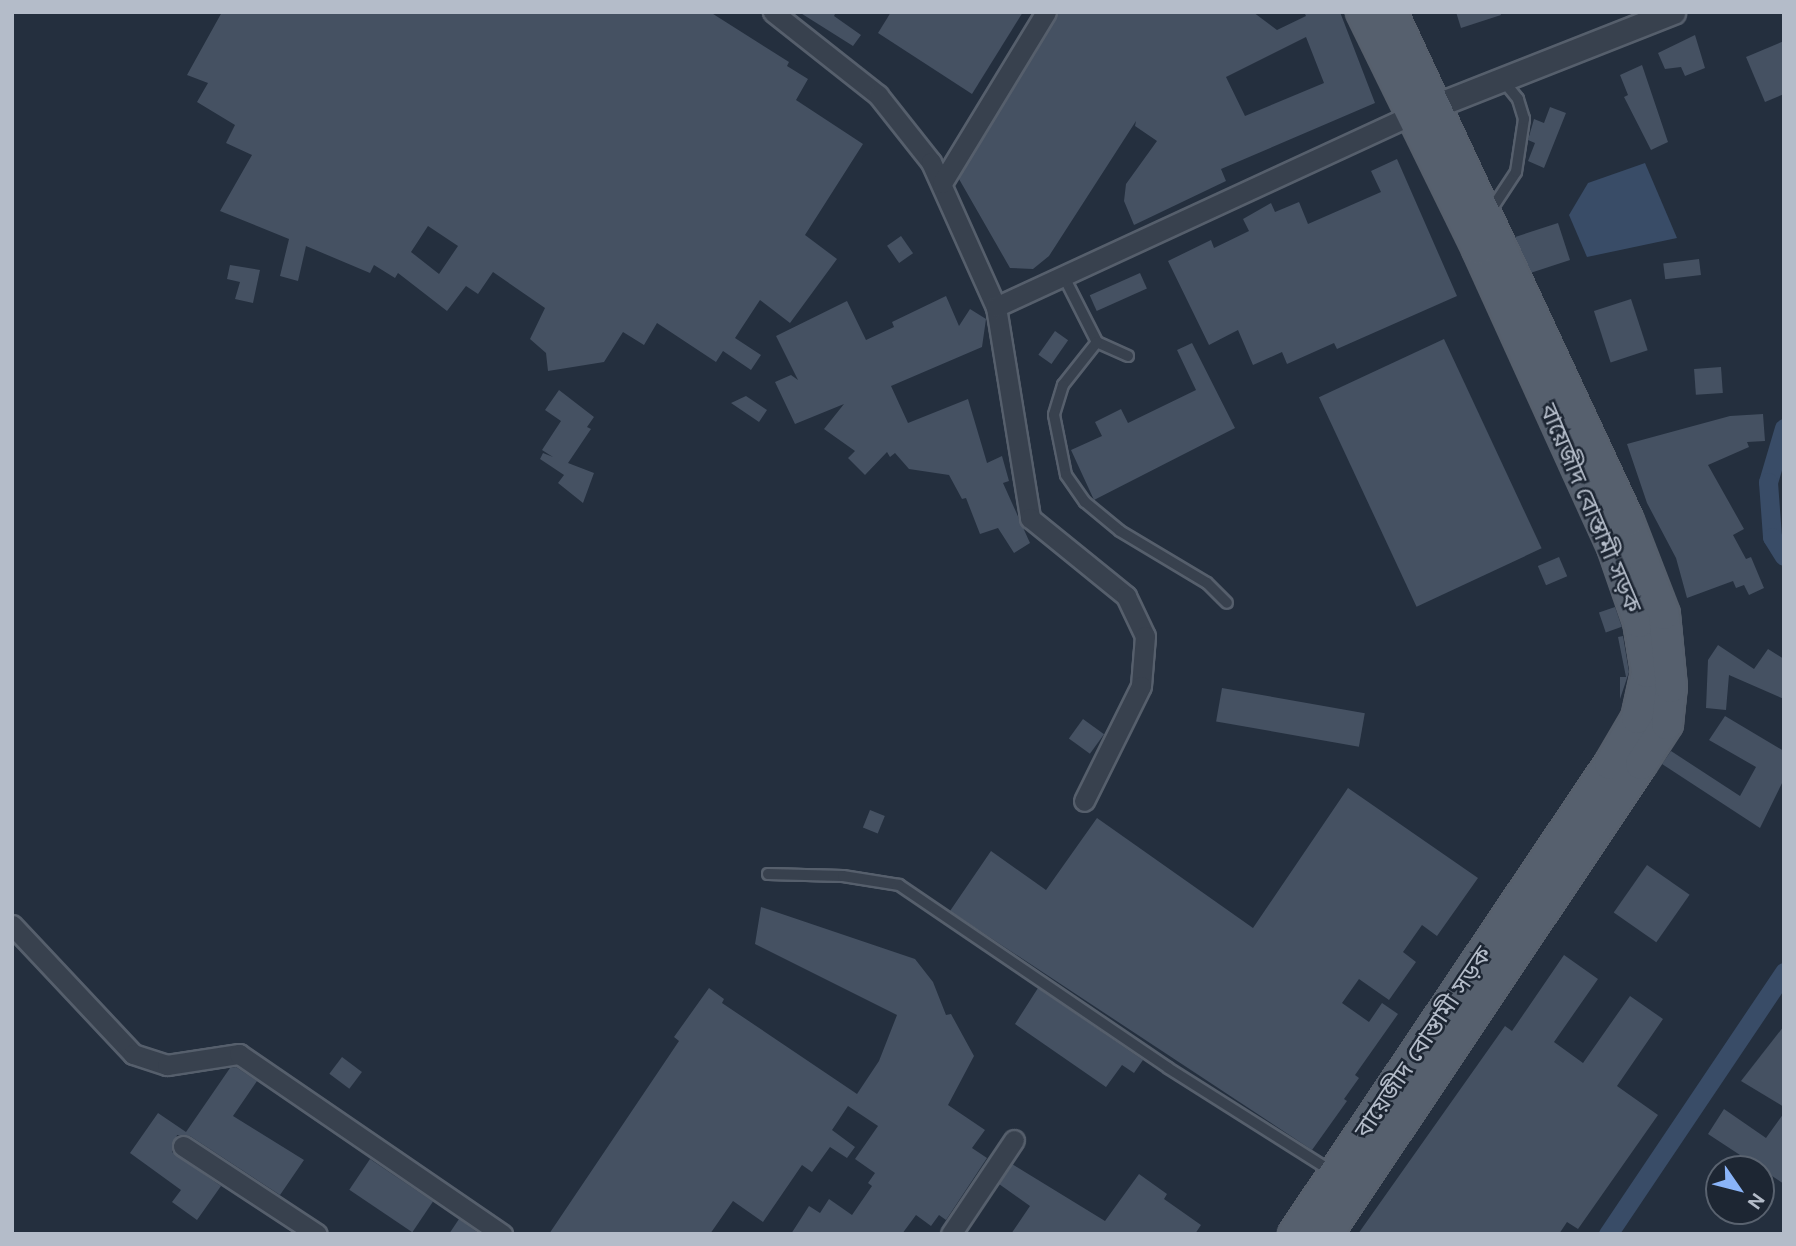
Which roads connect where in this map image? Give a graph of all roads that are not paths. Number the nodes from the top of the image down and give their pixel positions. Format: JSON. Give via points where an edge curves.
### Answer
{"nodes":[{"id":1,"x":774,"y":12,"type":"edge"},
{"id":2,"x":1046,"y":12,"type":"edge"},
{"id":3,"x":1362,"y":12,"type":"edge"},
{"id":4,"x":1391,"y":12,"type":"edge"},
{"id":5,"x":1672,"y":12,"type":"edge"},
{"id":6,"x":1501,"y":79,"type":"junction"},
{"id":7,"x":1423,"y":110,"type":"junction"},
{"id":8,"x":942,"y":183,"type":"junction"},
{"id":9,"x":1486,"y":216,"type":"junction"},
{"id":10,"x":1063,"y":275,"type":"junction"},
{"id":11,"x":996,"y":307,"type":"junction"},
{"id":12,"x":1097,"y":342,"type":"junction"},
{"id":13,"x":1128,"y":356,"type":"dead end"},
{"id":14,"x":1227,"y":603,"type":"dead end"},
{"id":15,"x":1084,"y":801,"type":"dead end"},
{"id":16,"x":768,"y":874,"type":"dead end"},
{"id":17,"x":12,"y":925,"type":"edge"},
{"id":18,"x":1014,"y":1140,"type":"dead end"},
{"id":19,"x":183,"y":1146,"type":"dead end"},
{"id":20,"x":1335,"y":1173,"type":"junction"},
{"id":21,"x":317,"y":1234,"type":"edge"},
{"id":22,"x":502,"y":1234,"type":"edge"},
{"id":23,"x":951,"y":1234,"type":"edge"},
{"id":24,"x":1294,"y":1234,"type":"edge"},
{"id":25,"x":1327,"y":1234,"type":"edge"}],
"edges":[{"from":1,"to":8,"type":"street","via":[[878,95]]},
{"from":2,"to":8,"type":"street"},
{"from":3,"to":7,"type":"main road","name":"বায়েজীদ বোস্তামী সড়ক"},
{"from":4,"to":7,"type":"main road","name":"বায়েজীদ বোস্তামী সড়ক"},
{"from":5,"to":6,"type":"street"},
{"from":6,"to":7,"type":"street"},
{"from":6,"to":9,"type":"lane","via":[[1517,99],[1524,119],[1516,172]]},
{"from":7,"to":9,"type":"main road","name":"বায়েজীদ বোস্তামী সড়ক"},
{"from":7,"to":10,"type":"street"},
{"from":7,"to":20,"type":"main road","name":"বায়েজীদ বোস্তামী সড়ক","via":[[1613,547],[1639,622],[1647,672],[1637,718],[1610,764]]},
{"from":8,"to":11,"type":"street"},
{"from":9,"to":25,"type":"main road","name":"বায়েজীদ বোস্তামী সড়ক","via":[[1628,521],[1664,614],[1671,687],[1667,724]]},
{"from":10,"to":11,"type":"street"},
{"from":10,"to":12,"type":"lane"},
{"from":11,"to":15,"type":"street","via":[[1030,518],[1126,596],[1145,636],[1141,687]]},
{"from":12,"to":13,"type":"lane"},
{"from":12,"to":14,"type":"lane","via":[[1063,385],[1054,415],[1066,475],[1085,502],[1120,531],[1207,583]]},
{"from":16,"to":20,"type":"lane","via":[[843,876],[899,885],[1168,1068]]},
{"from":17,"to":22,"type":"street","via":[[133,1054],[167,1065],[239,1054]]},
{"from":18,"to":23,"type":"street"},
{"from":19,"to":21,"type":"street"},
{"from":20,"to":24,"type":"main road","name":"বায়েজীদ বোস্তামী সড়ক"}]}
